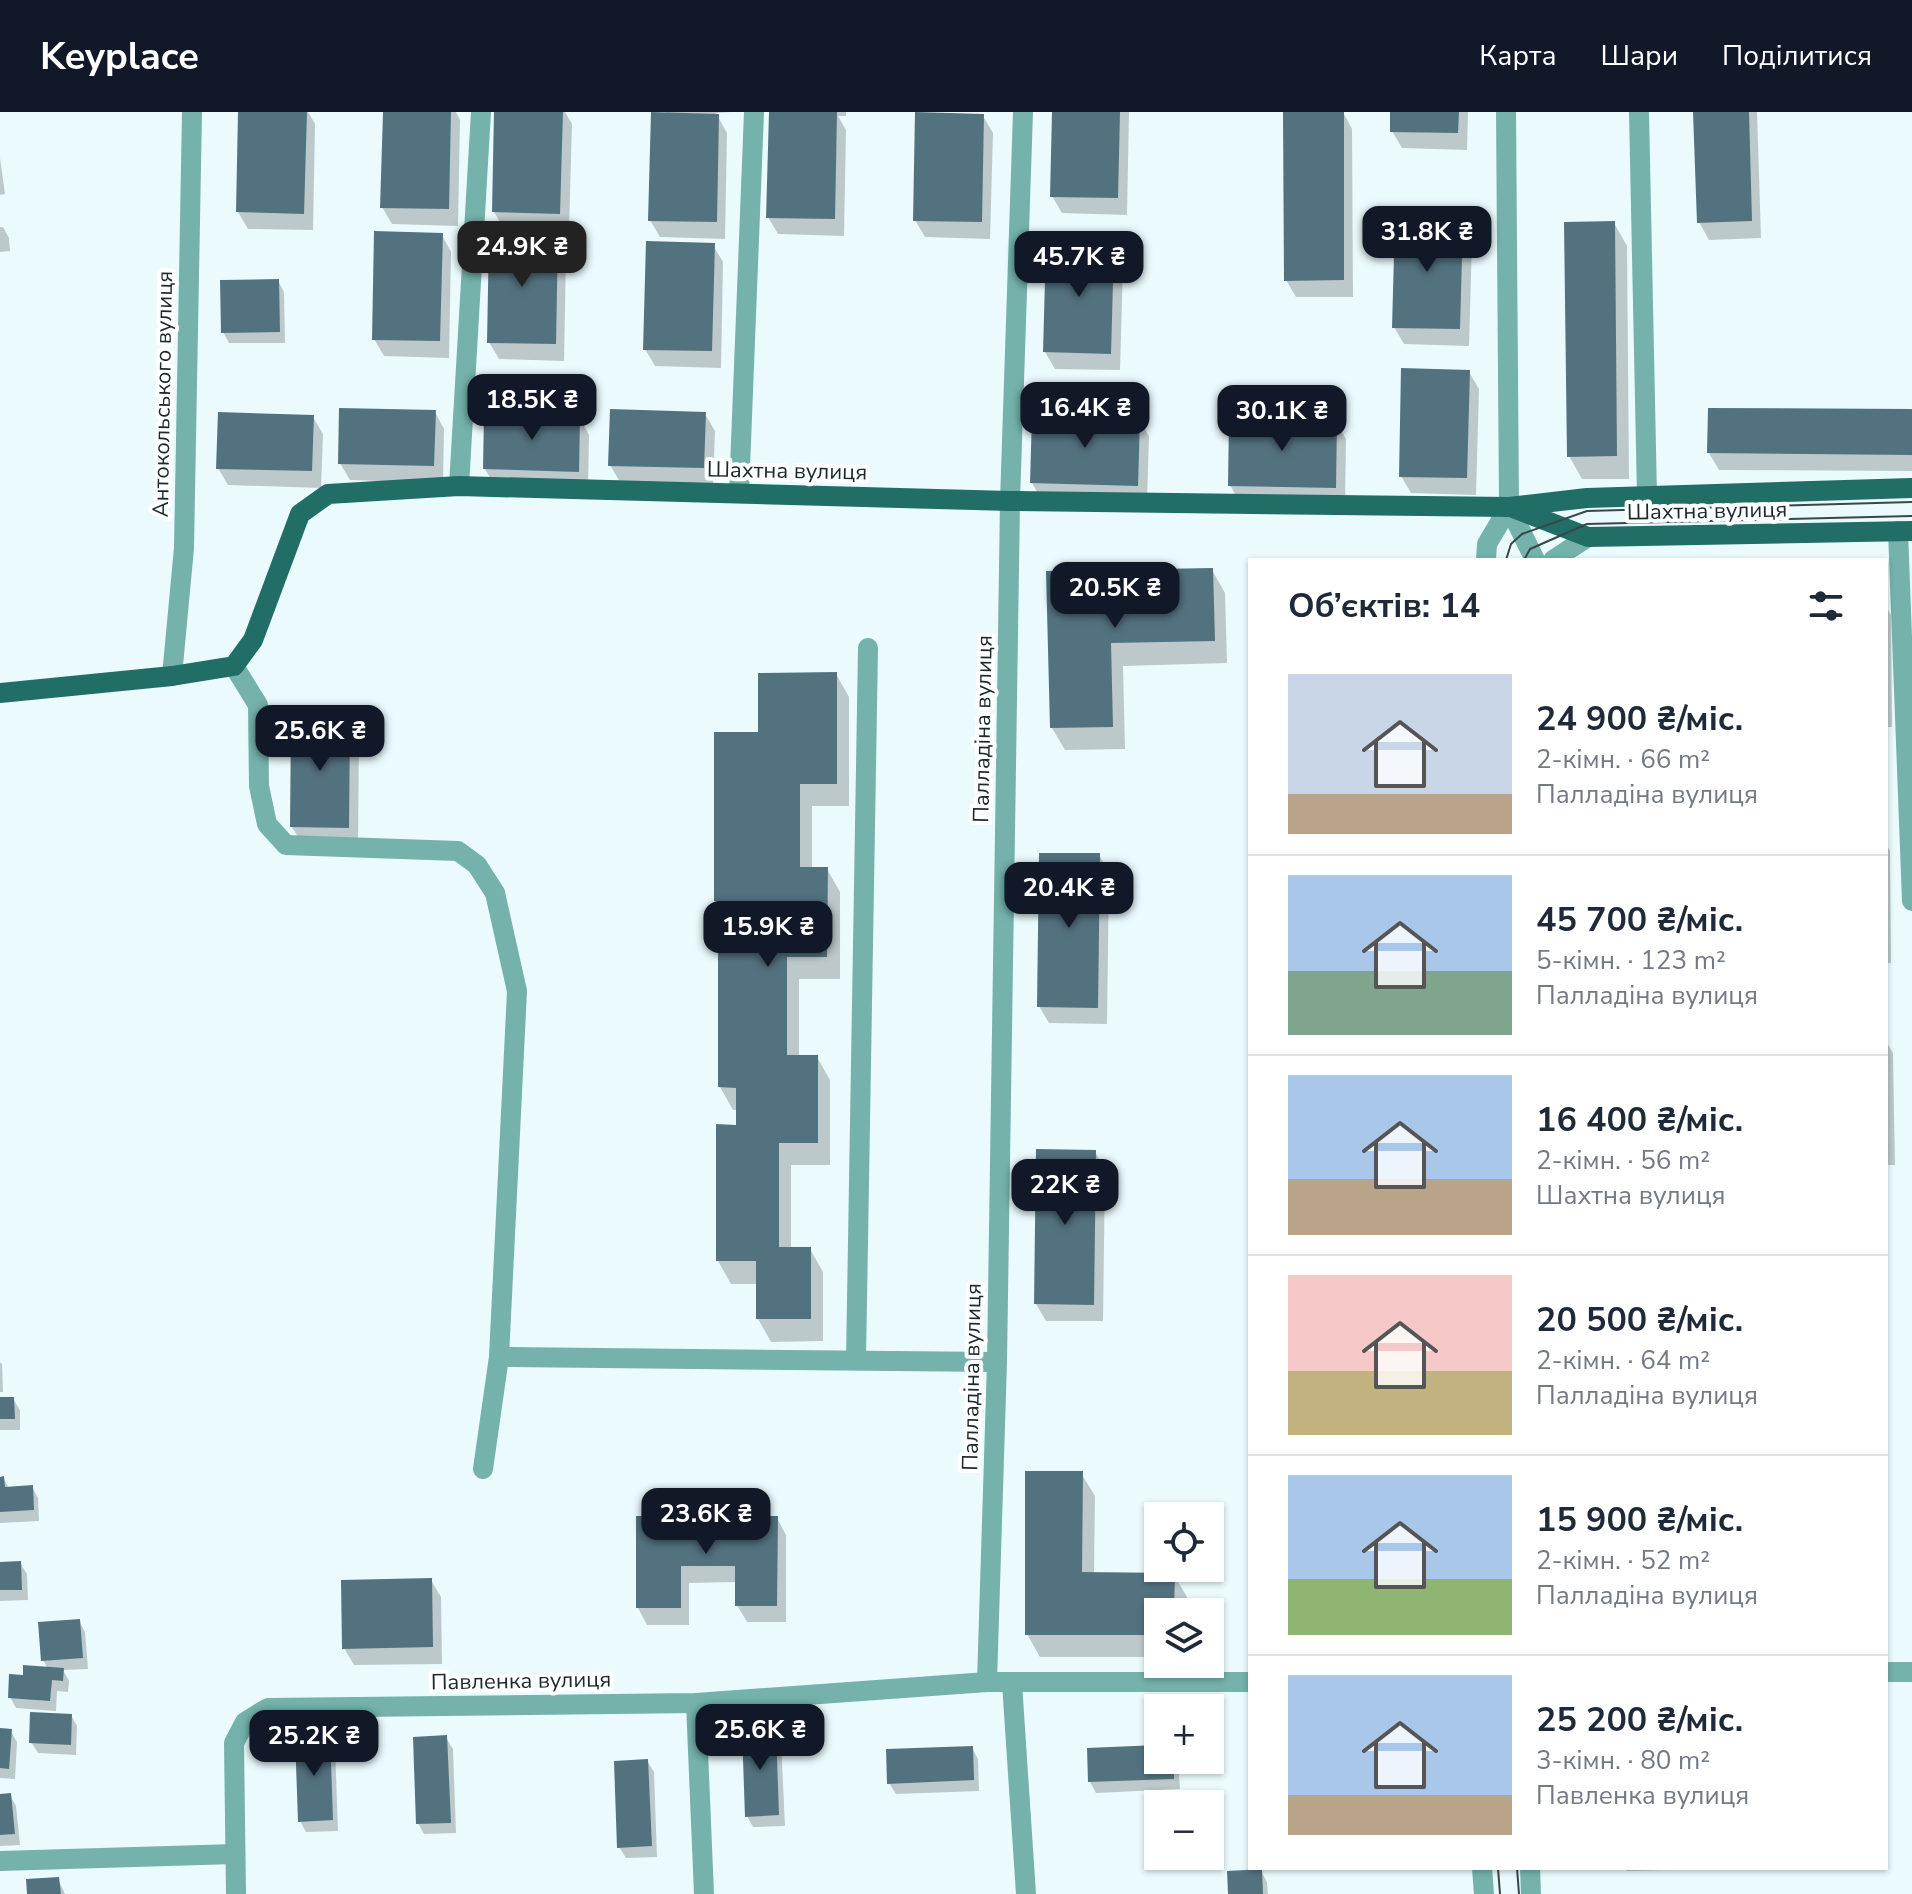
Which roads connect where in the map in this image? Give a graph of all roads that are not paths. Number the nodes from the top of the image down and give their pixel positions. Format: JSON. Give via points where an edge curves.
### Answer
{"nodes":[{"id":1,"x":192,"y":112,"type":"edge"},
{"id":2,"x":481,"y":112,"type":"edge"},
{"id":3,"x":754,"y":112,"type":"edge"},
{"id":4,"x":1023,"y":112,"type":"edge"},
{"id":5,"x":1506,"y":112,"type":"edge"},
{"id":6,"x":1639,"y":112,"type":"edge"},
{"id":7,"x":459,"y":486,"type":"junction"},
{"id":8,"x":1912,"y":488,"type":"edge"},
{"id":9,"x":739,"y":493,"type":"junction"},
{"id":10,"x":1647,"y":496,"type":"junction"},
{"id":11,"x":1010,"y":501,"type":"junction"},
{"id":12,"x":1509,"y":507,"type":"junction"},
{"id":13,"x":1905,"y":531,"type":"edge"},
{"id":14,"x":1588,"y":537,"type":"junction"},
{"id":15,"x":1486,"y":558,"type":"edge"},
{"id":16,"x":1534,"y":558,"type":"edge"},
{"id":17,"x":1556,"y":558,"type":"edge"},
{"id":18,"x":868,"y":648,"type":"dead end"},
{"id":19,"x":234,"y":666,"type":"junction"},
{"id":20,"x":172,"y":676,"type":"junction"},
{"id":21,"x":0,"y":693,"type":"edge"},
{"id":22,"x":1912,"y":901,"type":"edge"},
{"id":23,"x":499,"y":1357,"type":"junction"},
{"id":24,"x":856,"y":1360,"type":"junction"},
{"id":25,"x":997,"y":1362,"type":"junction"},
{"id":26,"x":483,"y":1469,"type":"dead end"},
{"id":27,"x":1888,"y":1672,"type":"edge"},
{"id":28,"x":1912,"y":1672,"type":"edge"},
{"id":29,"x":987,"y":1682,"type":"junction"},
{"id":30,"x":1248,"y":1682,"type":"edge"},
{"id":31,"x":1012,"y":1683,"type":"junction"},
{"id":32,"x":696,"y":1703,"type":"junction"},
{"id":33,"x":235,"y":1854,"type":"junction"},
{"id":34,"x":0,"y":1861,"type":"edge"},
{"id":35,"x":1482,"y":1870,"type":"edge"},
{"id":36,"x":1530,"y":1870,"type":"edge"},
{"id":37,"x":236,"y":1894,"type":"edge"},
{"id":38,"x":704,"y":1894,"type":"edge"},
{"id":39,"x":1026,"y":1894,"type":"edge"},
{"id":40,"x":1484,"y":1894,"type":"edge"},
{"id":41,"x":1531,"y":1894,"type":"edge"}],
"edges":[{"from":1,"to":20,"type":"street","name":"Антокольського вулиця","via":[[184,548]]},
{"from":2,"to":7,"type":"street"},
{"from":3,"to":9,"type":"street"},
{"from":4,"to":11,"type":"street","name":"Палладіна вулиця"},
{"from":5,"to":12,"type":"street"},
{"from":6,"to":10,"type":"street"},
{"from":7,"to":9,"type":"main road","name":"Шахтна вулиця"},
{"from":7,"to":19,"type":"main road","name":"Шахтна вулиця","via":[[328,494],[300,514],[253,640]]},
{"from":8,"to":10,"type":"main road","name":"Шахтна вулиця"},
{"from":9,"to":11,"type":"main road","name":"Шахтна вулиця"},
{"from":10,"to":12,"type":"main road","name":"Шахтна вулиця"},
{"from":11,"to":12,"type":"main road","name":"Шахтна вулиця"},
{"from":11,"to":25,"type":"street","name":"Палладіна вулиця"},
{"from":12,"to":14,"type":"main road","name":"Шахтна вулиця"},
{"from":12,"to":15,"type":"street","via":[[1487,544]]},
{"from":12,"to":16,"type":"street"},
{"from":13,"to":14,"type":"main road","name":"Шахтна вулиця"},
{"from":13,"to":22,"type":"street"},
{"from":14,"to":17,"type":"street"},
{"from":18,"to":24,"type":"street"},
{"from":19,"to":20,"type":"main road"},
{"from":19,"to":23,"type":"street","via":[[258,705],[259,786],[267,824],[286,845],[458,851],[477,865],[495,893],[517,991]]},
{"from":20,"to":21,"type":"main road"},
{"from":23,"to":24,"type":"street"},
{"from":23,"to":26,"type":"street"},
{"from":24,"to":25,"type":"street"},
{"from":25,"to":29,"type":"street","name":"Палладіна вулиця"},
{"from":27,"to":28,"type":"street"},
{"from":29,"to":31,"type":"street","name":"Павленка вулиця"},
{"from":29,"to":32,"type":"street","name":"Павленка вулиця"},
{"from":30,"to":31,"type":"street","name":"Павленка вулиця"},
{"from":31,"to":39,"type":"street"},
{"from":32,"to":33,"type":"street","name":"Павленка вулиця","via":[[268,1708],[245,1722],[234,1743]]},
{"from":32,"to":38,"type":"street"},
{"from":33,"to":34,"type":"street"},
{"from":33,"to":37,"type":"street","name":"Павленка вулиця"},
{"from":35,"to":40,"type":"street"},
{"from":36,"to":41,"type":"street"}]}
